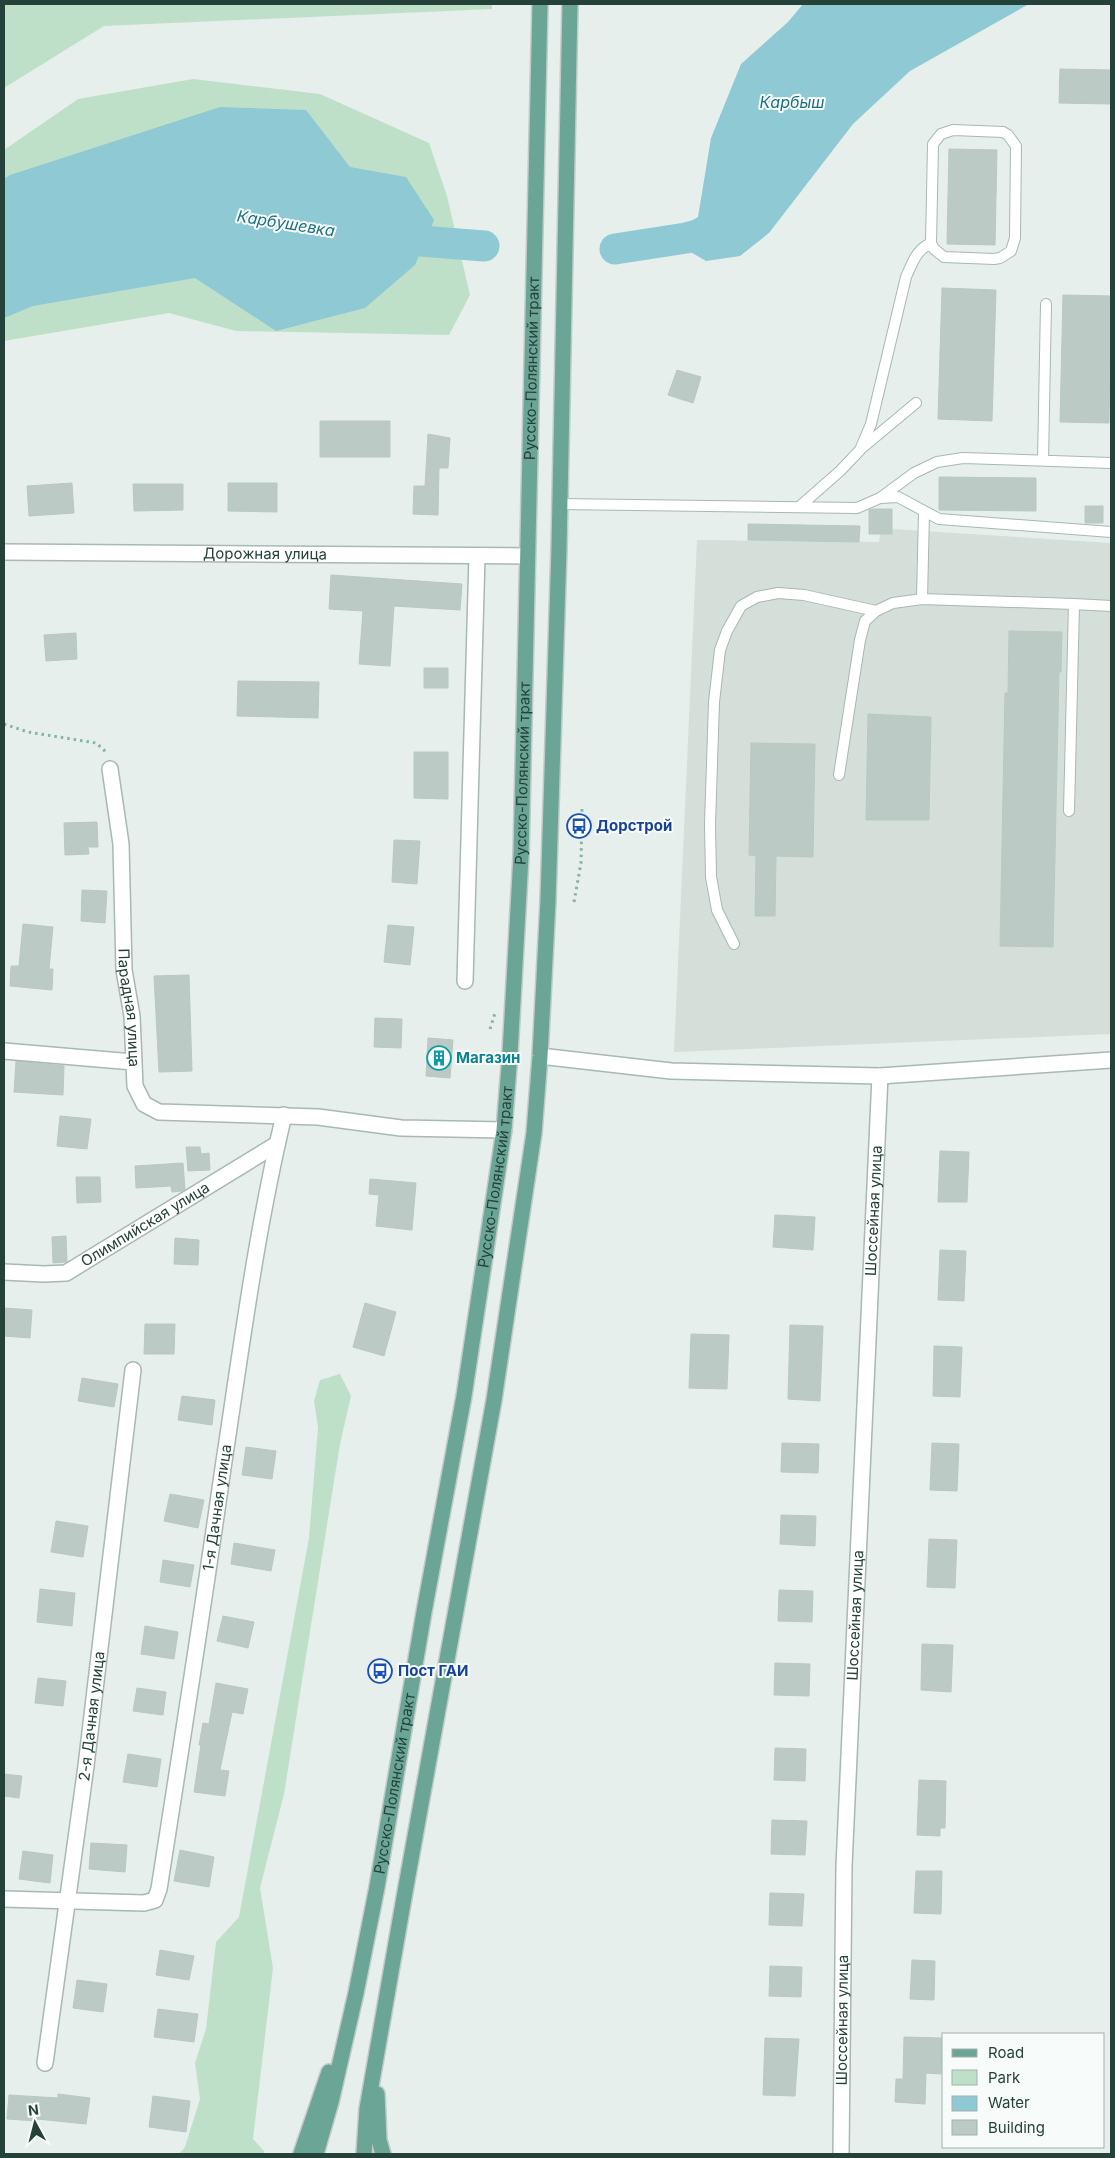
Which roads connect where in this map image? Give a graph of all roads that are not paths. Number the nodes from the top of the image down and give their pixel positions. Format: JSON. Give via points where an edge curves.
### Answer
{"nodes":[{"id":1,"x":540,"y":4,"type":"edge"},
{"id":2,"x":570,"y":4,"type":"edge"},
{"id":3,"x":931,"y":243,"type":"junction"},
{"id":4,"x":1046,"y":304,"type":"dead end"},
{"id":5,"x":916,"y":403,"type":"dead end"},
{"id":6,"x":860,"y":450,"type":"junction"},
{"id":7,"x":1042,"y":460,"type":"junction"},
{"id":8,"x":1111,"y":462,"type":"edge"},
{"id":9,"x":880,"y":498,"type":"junction"},
{"id":10,"x":559,"y":504,"type":"junction"},
{"id":11,"x":798,"y":507,"type":"junction"},
{"id":12,"x":924,"y":512,"type":"junction"},
{"id":13,"x":1111,"y":532,"type":"edge"},
{"id":14,"x":4,"y":552,"type":"edge"},
{"id":15,"x":477,"y":556,"type":"junction"},
{"id":16,"x":528,"y":556,"type":"junction"},
{"id":17,"x":922,"y":599,"type":"junction"},
{"id":18,"x":1074,"y":604,"type":"junction"},
{"id":19,"x":1111,"y":606,"type":"edge"},
{"id":20,"x":876,"y":611,"type":"junction"},
{"id":21,"x":110,"y":769,"type":"road end"},
{"id":22,"x":839,"y":775,"type":"dead end"},
{"id":23,"x":1069,"y":811,"type":"dead end"},
{"id":24,"x":734,"y":944,"type":"dead end"},
{"id":25,"x":465,"y":981,"type":"dead end"},
{"id":26,"x":4,"y":1051,"type":"edge"},
{"id":27,"x":540,"y":1056,"type":"junction"},
{"id":28,"x":1111,"y":1060,"type":"edge"},
{"id":29,"x":133,"y":1062,"type":"junction"},
{"id":30,"x":880,"y":1076,"type":"junction"},
{"id":31,"x":284,"y":1115,"type":"junction"},
{"id":32,"x":504,"y":1130,"type":"junction"},
{"id":33,"x":277,"y":1144,"type":"junction"},
{"id":34,"x":4,"y":1272,"type":"edge"},
{"id":35,"x":133,"y":1370,"type":"dead end"},
{"id":36,"x":4,"y":1900,"type":"edge"},
{"id":37,"x":66,"y":1901,"type":"junction"},
{"id":38,"x":356,"y":1993,"type":"junction"},
{"id":39,"x":377,"y":2053,"type":"junction"},
{"id":40,"x":45,"y":2062,"type":"dead end"},
{"id":41,"x":301,"y":2154,"type":"edge"},
{"id":42,"x":316,"y":2154,"type":"edge"},
{"id":43,"x":364,"y":2154,"type":"edge"},
{"id":44,"x":383,"y":2154,"type":"edge"},
{"id":45,"x":841,"y":2154,"type":"edge"}],
"edges":[{"from":1,"to":16,"type":"main road","name":"Русско-Полянский тракт"},
{"from":2,"to":10,"type":"main road","name":"Русско-Полянский тракт"},
{"from":3,"to":3,"type":"lane","via":[[932,150],[936,138],[953,130],[996,131],[1008,135],[1017,152],[1015,238],[1011,250],[1000,258],[951,258],[939,254]]},
{"from":3,"to":6,"type":"lane","via":[[917,254],[906,277],[871,424]]},
{"from":4,"to":7,"type":"lane"},
{"from":5,"to":6,"type":"lane"},
{"from":6,"to":11,"type":"lane","via":[[840,472]]},
{"from":7,"to":8,"type":"lane"},
{"from":7,"to":9,"type":"lane","via":[[963,458],[937,462],[914,473]]},
{"from":9,"to":11,"type":"lane","via":[[857,508]]},
{"from":9,"to":12,"type":"lane","via":[[898,497]]},
{"from":10,"to":11,"type":"lane"},
{"from":10,"to":27,"type":"main road","name":"Русско-Полянский тракт","via":[[549,891]]},
{"from":12,"to":13,"type":"lane","via":[[939,519]]},
{"from":12,"to":17,"type":"lane"},
{"from":14,"to":15,"type":"street","name":"Дорожная улица"},
{"from":15,"to":16,"type":"street","name":"Дорожная улица"},
{"from":15,"to":25,"type":"street"},
{"from":16,"to":32,"type":"main road","name":"Русско-Полянский тракт","via":[[521,856]]},
{"from":17,"to":18,"type":"lane"},
{"from":17,"to":20,"type":"lane","via":[[892,603]]},
{"from":18,"to":19,"type":"lane"},
{"from":18,"to":23,"type":"lane"},
{"from":20,"to":22,"type":"lane","via":[[865,621],[860,640]]},
{"from":20,"to":24,"type":"lane","via":[[778,593],[757,597],[741,606],[726,631],[720,650],[714,702],[711,877],[717,910]]},
{"from":21,"to":29,"type":"street","name":"Парадная улица","via":[[121,844],[124,970],[132,1016]]},
{"from":26,"to":29,"type":"street"},
{"from":27,"to":30,"type":"street","via":[[671,1071]]},
{"from":27,"to":39,"type":"main road","name":"Русско-Полянский тракт","via":[[534,1133],[494,1400]]},
{"from":28,"to":30,"type":"street"},
{"from":29,"to":31,"type":"street","name":"Парадная улица","via":[[135,1086],[144,1104],[159,1112]]},
{"from":30,"to":45,"type":"street","name":"Шоссейная улица","via":[[844,1866]]},
{"from":31,"to":32,"type":"street","name":"Парадная улица","via":[[401,1128]]},
{"from":31,"to":33,"type":"street","name":"1-я Дачная улица"},
{"from":32,"to":38,"type":"main road","name":"Русско-Полянский тракт","via":[[464,1396]]},
{"from":33,"to":34,"type":"street","name":"Олимпийская улица","via":[[66,1272]]},
{"from":33,"to":37,"type":"street","name":"1-я Дачная улица","via":[[252,1279],[188,1711],[156,1900],[144,1903]]},
{"from":35,"to":37,"type":"street","name":"2-я Дачная улица","via":[[86,1766]]},
{"from":36,"to":37,"type":"street"},
{"from":37,"to":40,"type":"street","name":"2-я Дачная улица"},
{"from":38,"to":41,"type":"main road"},
{"from":38,"to":42,"type":"main road","name":"Русско-Полянский тракт"},
{"from":39,"to":43,"type":"main road","name":"Русско-Полянский тракт","via":[[367,2109]]},
{"from":39,"to":44,"type":"main road","via":[[379,2140]]}]}
